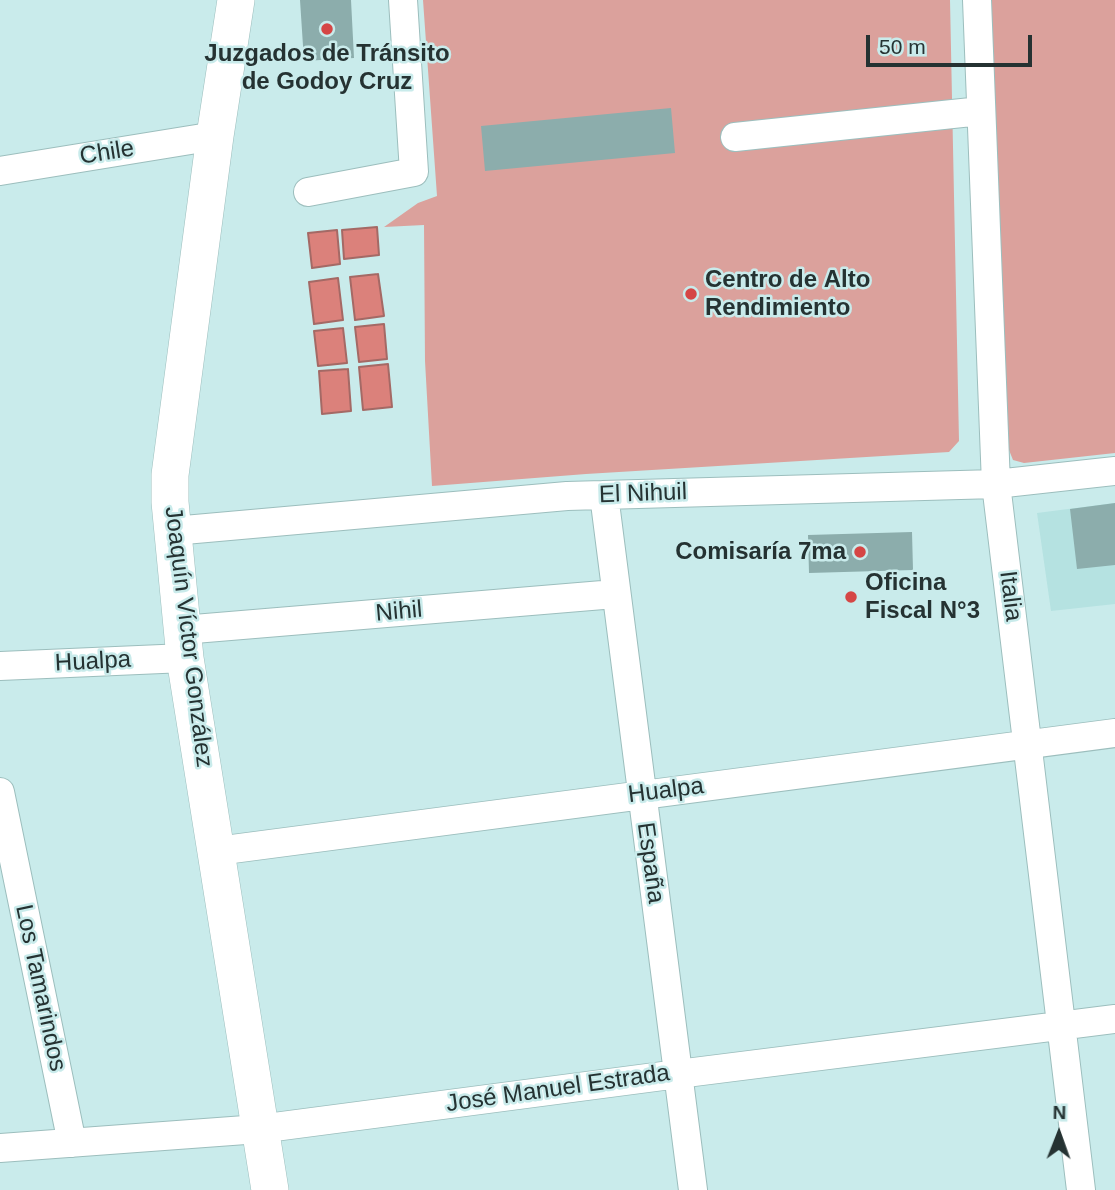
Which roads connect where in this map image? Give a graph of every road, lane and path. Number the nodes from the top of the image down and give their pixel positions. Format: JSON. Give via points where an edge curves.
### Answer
{"nodes":[{"id":1,"x":236,"y":0,"type":"edge"},
{"id":2,"x":403,"y":0,"type":"edge"},
{"id":3,"x":977,"y":0,"type":"edge"},
{"id":4,"x":981,"y":111,"type":"junction"},
{"id":5,"x":215,"y":136,"type":"junction"},
{"id":6,"x":735,"y":137,"type":"dead end"},
{"id":7,"x":0,"y":171,"type":"edge"},
{"id":8,"x":308,"y":192,"type":"dead end"},
{"id":9,"x":1115,"y":471,"type":"edge"},
{"id":10,"x":996,"y":484,"type":"junction"},
{"id":11,"x":604,"y":495,"type":"junction"},
{"id":12,"x":173,"y":531,"type":"junction"},
{"id":13,"x":615,"y":594,"type":"junction"},
{"id":14,"x":184,"y":644,"type":"junction"},
{"id":15,"x":0,"y":666,"type":"edge"},
{"id":16,"x":1115,"y":733,"type":"edge"},
{"id":17,"x":1028,"y":743,"type":"junction"},
{"id":18,"x":0,"y":792,"type":"edge"},
{"id":19,"x":641,"y":794,"type":"junction"},
{"id":20,"x":217,"y":851,"type":"junction"},
{"id":21,"x":1115,"y":1019,"type":"edge"},
{"id":22,"x":1060,"y":1026,"type":"junction"},
{"id":23,"x":678,"y":1073,"type":"junction"},
{"id":24,"x":259,"y":1129,"type":"junction"},
{"id":25,"x":72,"y":1143,"type":"junction"},
{"id":26,"x":0,"y":1148,"type":"edge"},
{"id":27,"x":270,"y":1190,"type":"edge"},
{"id":28,"x":693,"y":1190,"type":"edge"},
{"id":29,"x":1081,"y":1190,"type":"edge"}],
"edges":[{"from":1,"to":5,"type":"main road","name":"Joaquín Víctor González"},
{"from":2,"to":8,"type":"street","via":[[414,172]]},
{"from":3,"to":4,"type":"street","name":"Italia"},
{"from":4,"to":6,"type":"street"},
{"from":4,"to":10,"type":"street","name":"Italia"},
{"from":5,"to":7,"type":"street","name":"Chile"},
{"from":5,"to":12,"type":"main road","name":"Joaquín Víctor González","via":[[170,475]]},
{"from":9,"to":10,"type":"street","name":"El Nihuil"},
{"from":10,"to":11,"type":"street","name":"El Nihuil"},
{"from":10,"to":17,"type":"street","name":"Italia"},
{"from":11,"to":12,"type":"street","name":"El Nihuil"},
{"from":11,"to":13,"type":"street","name":"España"},
{"from":12,"to":14,"type":"main road","name":"Joaquín Víctor González"},
{"from":13,"to":14,"type":"street","name":"Nihil"},
{"from":13,"to":19,"type":"street","name":"España"},
{"from":14,"to":15,"type":"street","name":"Hualpa"},
{"from":14,"to":20,"type":"main road","name":"Joaquín Víctor González"},
{"from":16,"to":17,"type":"street","name":"Hualpa"},
{"from":17,"to":19,"type":"street","name":"Hualpa"},
{"from":17,"to":22,"type":"street","name":"Italia"},
{"from":18,"to":25,"type":"street","name":"Los Tamarindos"},
{"from":19,"to":20,"type":"street","name":"Hualpa"},
{"from":19,"to":23,"type":"street","name":"España"},
{"from":20,"to":24,"type":"main road","name":"Joaquín Víctor González"},
{"from":21,"to":22,"type":"street","name":"José Manuel Estrada"},
{"from":22,"to":23,"type":"street","name":"José Manuel Estrada"},
{"from":22,"to":29,"type":"street","name":"Italia"},
{"from":23,"to":24,"type":"street","name":"José Manuel Estrada"},
{"from":23,"to":28,"type":"street","name":"España"},
{"from":24,"to":25,"type":"street","name":"José Manuel Estrada"},
{"from":24,"to":27,"type":"main road","name":"Joaquín Víctor González"},
{"from":25,"to":26,"type":"street","name":"José Manuel Estrada"}]}
